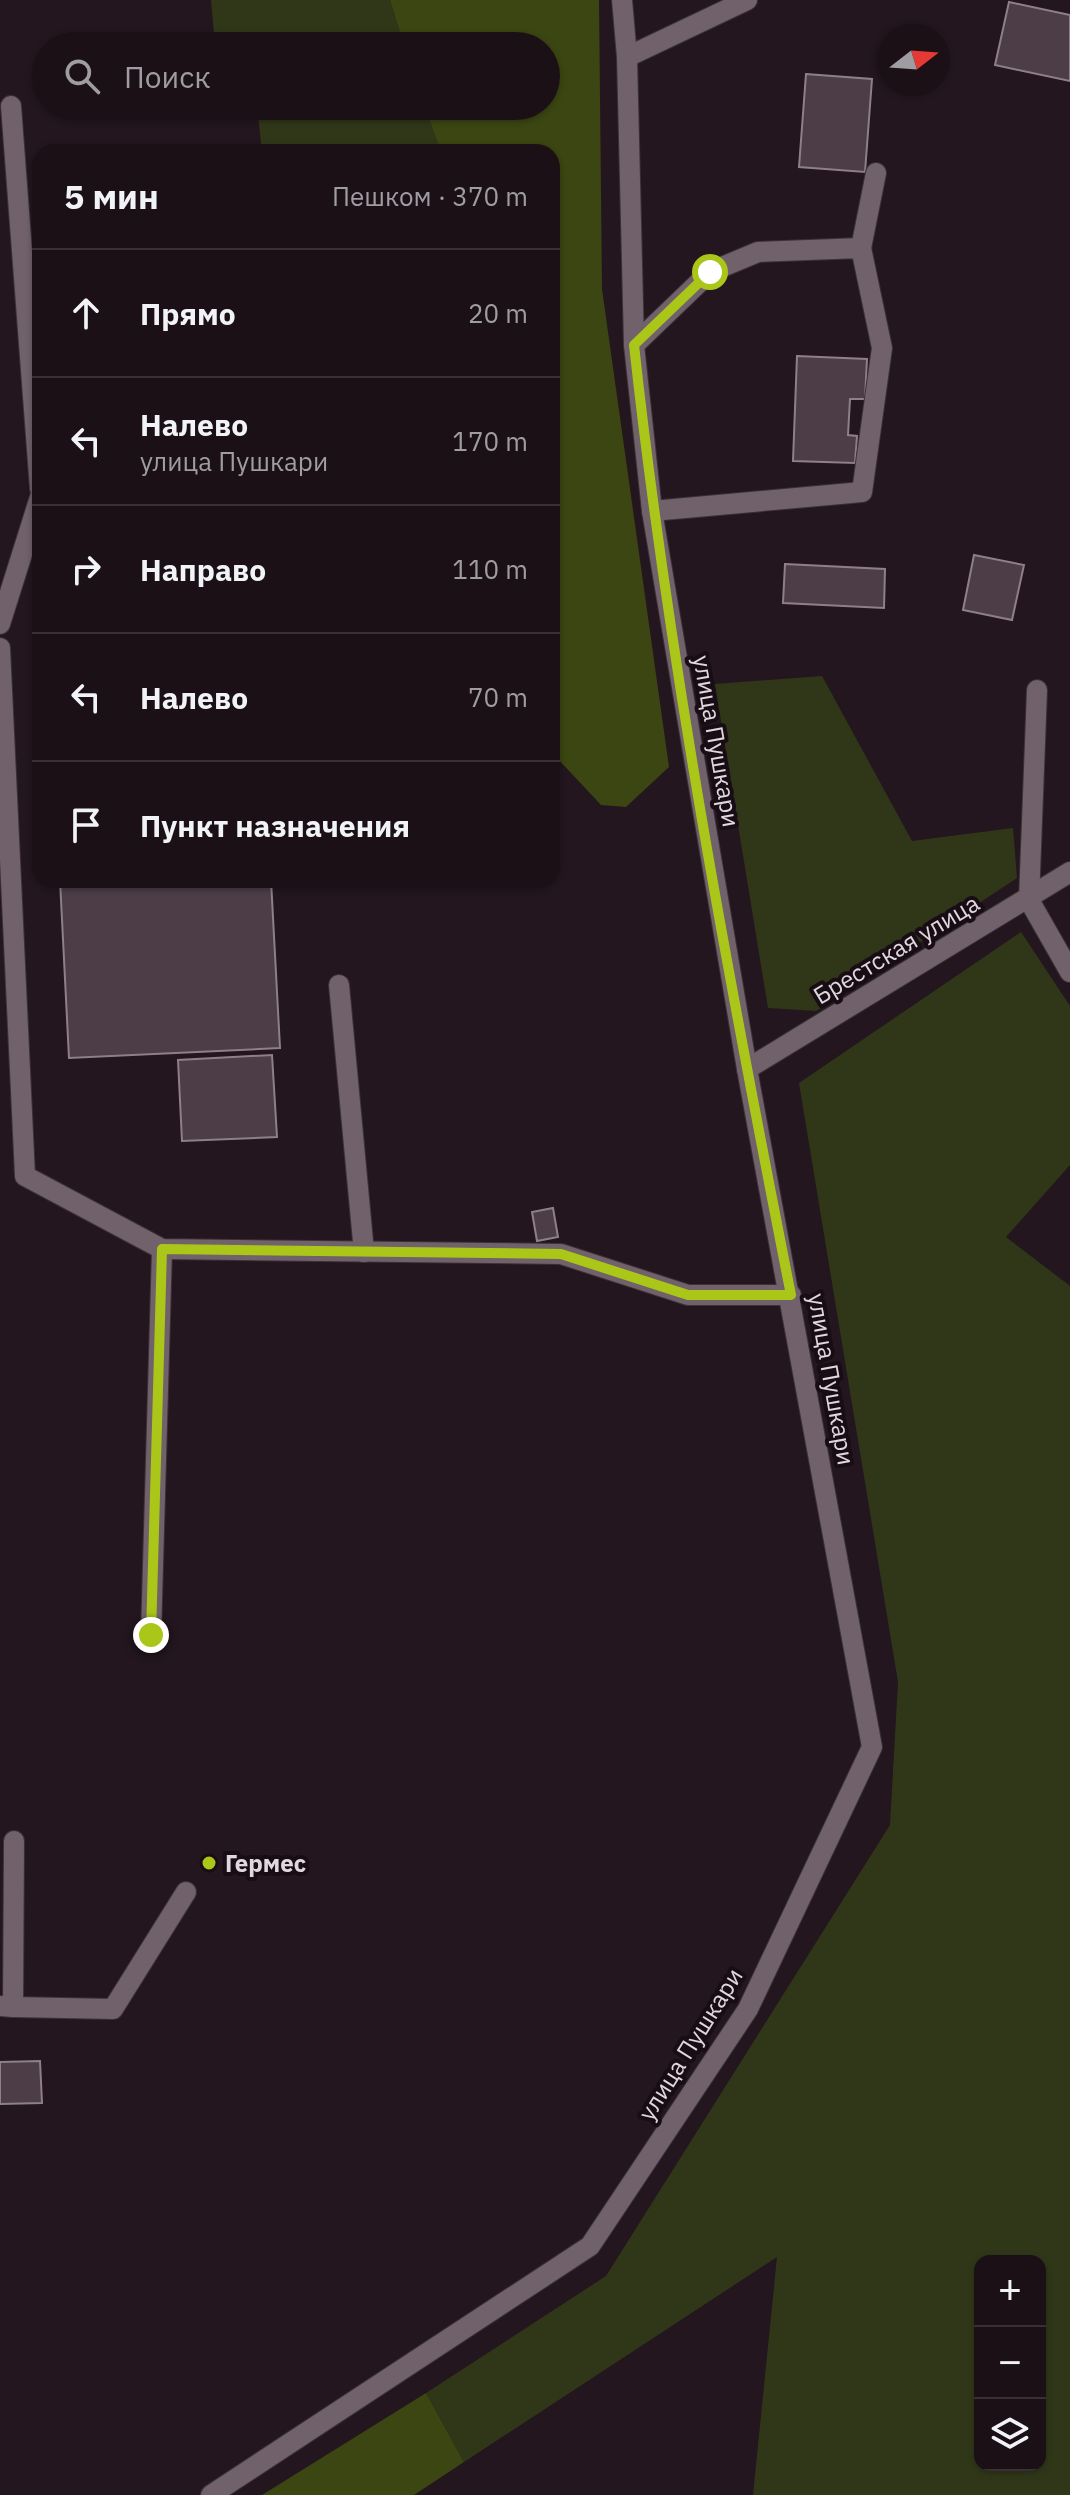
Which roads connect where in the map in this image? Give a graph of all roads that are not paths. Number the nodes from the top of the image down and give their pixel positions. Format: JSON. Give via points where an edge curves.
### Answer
{"nodes":[{"id":1,"x":622,"y":0,"type":"edge"},
{"id":2,"x":747,"y":0,"type":"edge"},
{"id":3,"x":627,"y":57,"type":"junction"},
{"id":4,"x":11,"y":106,"type":"dead end"},
{"id":5,"x":876,"y":173,"type":"dead end"},
{"id":6,"x":861,"y":248,"type":"junction"},
{"id":7,"x":634,"y":345,"type":"junction"},
{"id":8,"x":32,"y":383,"type":"edge"},
{"id":9,"x":652,"y":511,"type":"junction"},
{"id":10,"x":32,"y":522,"type":"edge"},
{"id":11,"x":0,"y":624,"type":"edge"},
{"id":12,"x":0,"y":648,"type":"edge"},
{"id":13,"x":1037,"y":690,"type":"dead end"},
{"id":14,"x":1070,"y":872,"type":"edge"},
{"id":15,"x":1029,"y":900,"type":"junction"},
{"id":16,"x":1070,"y":972,"type":"edge"},
{"id":17,"x":339,"y":985,"type":"dead end"},
{"id":18,"x":747,"y":1069,"type":"junction"},
{"id":19,"x":162,"y":1249,"type":"junction"},
{"id":20,"x":364,"y":1252,"type":"junction"},
{"id":21,"x":791,"y":1295,"type":"junction"},
{"id":22,"x":151,"y":1635,"type":"dead end"},
{"id":23,"x":14,"y":1841,"type":"dead end"},
{"id":24,"x":186,"y":1892,"type":"dead end"},
{"id":25,"x":6,"y":2006,"type":"edge"},
{"id":26,"x":211,"y":2495,"type":"edge"}],
"edges":[{"from":1,"to":3,"type":"street","name":"улица Пушкари"},
{"from":2,"to":3,"type":"street"},
{"from":3,"to":7,"type":"street","name":"улица Пушкари"},
{"from":4,"to":8,"type":"street"},
{"from":5,"to":6,"type":"street"},
{"from":6,"to":7,"type":"street","via":[[758,252],[710,272]]},
{"from":6,"to":9,"type":"street","via":[[882,348],[862,492]]},
{"from":7,"to":9,"type":"street","name":"улица Пушкари"},
{"from":9,"to":18,"type":"street","name":"улица Пушкари"},
{"from":10,"to":11,"type":"street"},
{"from":12,"to":19,"type":"street","via":[[25,1176]]},
{"from":13,"to":15,"type":"street"},
{"from":14,"to":15,"type":"street","name":"Брестская улица"},
{"from":15,"to":16,"type":"street"},
{"from":15,"to":18,"type":"street","name":"Брестская улица"},
{"from":17,"to":20,"type":"street"},
{"from":18,"to":21,"type":"street","name":"улица Пушкари"},
{"from":19,"to":20,"type":"street"},
{"from":19,"to":22,"type":"street"},
{"from":20,"to":21,"type":"street","via":[[561,1254],[688,1295]]},
{"from":21,"to":26,"type":"street","name":"улица Пушкари","via":[[872,1747],[748,2009],[590,2246]]},
{"from":23,"to":25,"type":"street"},
{"from":24,"to":25,"type":"street","via":[[113,2009]]}]}
